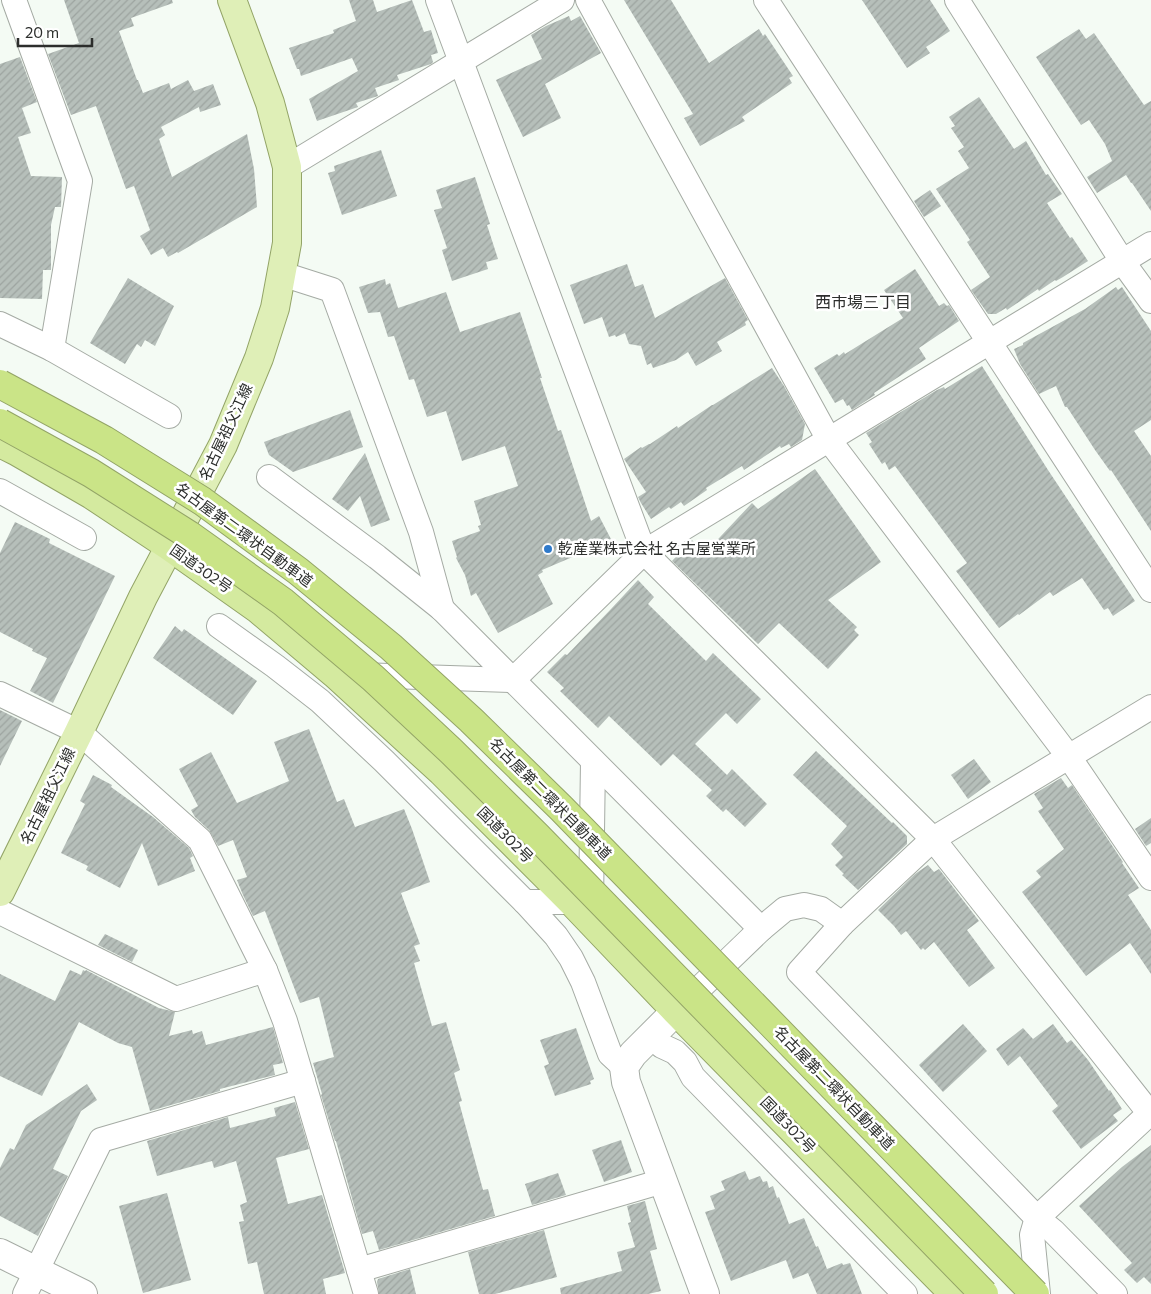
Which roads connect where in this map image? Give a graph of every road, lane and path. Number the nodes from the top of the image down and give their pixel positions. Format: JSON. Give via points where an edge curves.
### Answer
{"nodes":[{"id":1,"x":14,"y":0,"type":"edge"},
{"id":2,"x":232,"y":0,"type":"edge"},
{"id":3,"x":438,"y":0,"type":"edge"},
{"id":4,"x":562,"y":0,"type":"edge"},
{"id":5,"x":588,"y":0,"type":"edge"},
{"id":6,"x":766,"y":0,"type":"edge"},
{"id":7,"x":957,"y":0,"type":"edge"},
{"id":8,"x":461,"y":62,"type":"junction"},
{"id":9,"x":287,"y":167,"type":"junction"},
{"id":10,"x":1151,"y":244,"type":"edge"},
{"id":11,"x":1122,"y":261,"type":"junction"},
{"id":12,"x":282,"y":274,"type":"junction"},
{"id":13,"x":1151,"y":301,"type":"edge"},
{"id":14,"x":0,"y":324,"type":"edge"},
{"id":15,"x":989,"y":342,"type":"junction"},
{"id":16,"x":52,"y":349,"type":"junction"},
{"id":17,"x":0,"y":384,"type":"edge"},
{"id":18,"x":169,"y":416,"type":"dead end"},
{"id":19,"x":0,"y":423,"type":"edge"},
{"id":20,"x":829,"y":440,"type":"junction"},
{"id":21,"x":5,"y":449,"type":"edge"},
{"id":22,"x":269,"y":477,"type":"dead end"},
{"id":23,"x":3,"y":499,"type":"edge"},
{"id":24,"x":84,"y":538,"type":"dead end"},
{"id":25,"x":169,"y":546,"type":"junction"},
{"id":26,"x":644,"y":552,"type":"junction"},
{"id":27,"x":1151,"y":590,"type":"edge"},
{"id":28,"x":442,"y":609,"type":"junction"},
{"id":29,"x":219,"y":626,"type":"dead end"},
{"id":30,"x":336,"y":674,"type":"junction"},
{"id":31,"x":513,"y":680,"type":"junction"},
{"id":32,"x":0,"y":694,"type":"edge"},
{"id":33,"x":1151,"y":707,"type":"edge"},
{"id":34,"x":381,"y":716,"type":"junction"},
{"id":35,"x":79,"y":732,"type":"junction"},
{"id":36,"x":1068,"y":757,"type":"junction"},
{"id":37,"x":384,"y":761,"type":"junction"},
{"id":38,"x":594,"y":761,"type":"junction"},
{"id":39,"x":933,"y":839,"type":"junction"},
{"id":40,"x":1151,"y":878,"type":"edge"},
{"id":41,"x":0,"y":892,"type":"edge"},
{"id":42,"x":525,"y":902,"type":"junction"},
{"id":43,"x":572,"y":902,"type":"junction"},
{"id":44,"x":0,"y":912,"type":"edge"},
{"id":45,"x":591,"y":922,"type":"junction"},
{"id":46,"x":842,"y":924,"type":"junction"},
{"id":47,"x":761,"y":930,"type":"junction"},
{"id":48,"x":265,"y":970,"type":"junction"},
{"id":49,"x":676,"y":1011,"type":"junction"},
{"id":50,"x":652,"y":1035,"type":"junction"},
{"id":51,"x":624,"y":1067,"type":"junction"},
{"id":52,"x":303,"y":1081,"type":"junction"},
{"id":53,"x":1150,"y":1114,"type":"edge"},
{"id":54,"x":823,"y":1160,"type":"junction"},
{"id":55,"x":663,"y":1181,"type":"junction"},
{"id":56,"x":826,"y":1214,"type":"junction"},
{"id":57,"x":1037,"y":1218,"type":"junction"},
{"id":58,"x":0,"y":1253,"type":"edge"},
{"id":59,"x":359,"y":1270,"type":"junction"},
{"id":60,"x":30,"y":1283,"type":"edge"},
{"id":61,"x":83,"y":1294,"type":"edge"},
{"id":62,"x":366,"y":1294,"type":"edge"},
{"id":63,"x":705,"y":1294,"type":"edge"},
{"id":64,"x":905,"y":1294,"type":"edge"},
{"id":65,"x":954,"y":1294,"type":"edge"},
{"id":66,"x":984,"y":1294,"type":"edge"},
{"id":67,"x":1036,"y":1294,"type":"edge"},
{"id":68,"x":1115,"y":1294,"type":"edge"}],
"edges":[{"from":1,"to":16,"type":"street","via":[[80,181]]},
{"from":2,"to":9,"type":"main road","name":"名古屋祖父江線","via":[[270,104]]},
{"from":3,"to":8,"type":"street"},
{"from":4,"to":8,"type":"street"},
{"from":5,"to":20,"type":"street"},
{"from":6,"to":15,"type":"street"},
{"from":7,"to":11,"type":"street"},
{"from":8,"to":9,"type":"street"},
{"from":8,"to":26,"type":"street"},
{"from":9,"to":12,"type":"main road","name":"名古屋祖父江線","via":[[287,243]]},
{"from":10,"to":11,"type":"street"},
{"from":11,"to":13,"type":"street"},
{"from":11,"to":15,"type":"street"},
{"from":12,"to":25,"type":"main road","name":"名古屋祖父江線","via":[[259,358],[224,445]]},
{"from":12,"to":28,"type":"street","via":[[332,290],[421,532]]},
{"from":14,"to":16,"type":"street"},
{"from":15,"to":20,"type":"street"},
{"from":15,"to":27,"type":"street"},
{"from":16,"to":18,"type":"street"},
{"from":17,"to":67,"type":"highway","name":"名古屋第二環状自動車道","bridge":true,"via":[[104,440],[202,500],[298,571],[391,647],[561,808]]},
{"from":19,"to":66,"type":"highway","bridge":true,"via":[[91,472],[189,535],[283,602],[373,678],[536,835]]},
{"from":20,"to":26,"type":"street"},
{"from":20,"to":36,"type":"street"},
{"from":21,"to":25,"type":"highway","name":"国道302号","via":[[92,496]]},
{"from":22,"to":28,"type":"street"},
{"from":23,"to":24,"type":"street"},
{"from":25,"to":30,"type":"highway","name":"国道302号","via":[[258,609]]},
{"from":25,"to":35,"type":"main road","name":"名古屋祖父江線"},
{"from":26,"to":31,"type":"street"},
{"from":26,"to":39,"type":"street"},
{"from":28,"to":31,"type":"street"},
{"from":29,"to":37,"type":"street","via":[[320,702]]},
{"from":30,"to":31,"type":"street"},
{"from":30,"to":34,"type":"highway","name":"国道302号"},
{"from":31,"to":38,"type":"street"},
{"from":32,"to":35,"type":"street"},
{"from":33,"to":36,"type":"street"},
{"from":34,"to":37,"type":"street"},
{"from":34,"to":43,"type":"highway","name":"国道302号"},
{"from":35,"to":41,"type":"main road","name":"名古屋祖父江線"},
{"from":35,"to":48,"type":"street","via":[[200,840]]},
{"from":36,"to":39,"type":"street"},
{"from":36,"to":40,"type":"street"},
{"from":37,"to":42,"type":"street"},
{"from":38,"to":45,"type":"street"},
{"from":38,"to":47,"type":"street"},
{"from":39,"to":46,"type":"street"},
{"from":39,"to":53,"type":"street"},
{"from":42,"to":43,"type":"street"},
{"from":42,"to":51,"type":"street","via":[[571,958],[610,1054]]},
{"from":43,"to":45,"type":"highway","name":"国道302号"},
{"from":44,"to":48,"type":"street","via":[[176,999]]},
{"from":45,"to":49,"type":"highway","name":"国道302号"},
{"from":46,"to":47,"type":"street","via":[[821,909],[804,905],[785,909]]},
{"from":46,"to":57,"type":"street","via":[[799,972]]},
{"from":47,"to":49,"type":"street"},
{"from":48,"to":52,"type":"street"},
{"from":49,"to":50,"type":"street"},
{"from":49,"to":54,"type":"highway","name":"国道302号"},
{"from":50,"to":51,"type":"street"},
{"from":50,"to":56,"type":"street","via":[[685,1062],[693,1077]]},
{"from":51,"to":55,"type":"street","via":[[626,1082]]},
{"from":52,"to":59,"type":"street"},
{"from":52,"to":60,"type":"street","via":[[101,1140]]},
{"from":53,"to":57,"type":"street"},
{"from":54,"to":56,"type":"street"},
{"from":54,"to":65,"type":"highway","name":"国道302号"},
{"from":55,"to":59,"type":"street"},
{"from":55,"to":63,"type":"street"},
{"from":56,"to":64,"type":"street"},
{"from":57,"to":67,"type":"street","via":[[1032,1235]]},
{"from":57,"to":68,"type":"street"},
{"from":58,"to":60,"type":"street"},
{"from":59,"to":62,"type":"street"},
{"from":60,"to":61,"type":"street"}]}
